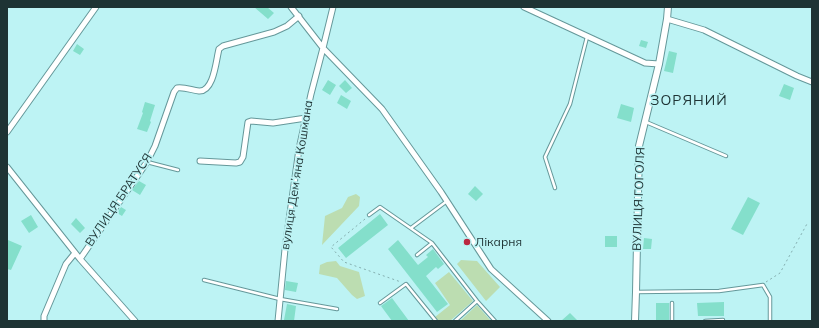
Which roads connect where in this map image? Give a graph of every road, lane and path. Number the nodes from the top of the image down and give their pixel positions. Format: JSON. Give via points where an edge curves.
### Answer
{"nodes":[{"id":1,"x":96,"y":7,"type":"edge"},
{"id":2,"x":292,"y":7,"type":"edge"},
{"id":3,"x":333,"y":7,"type":"edge"},
{"id":4,"x":524,"y":7,"type":"edge"},
{"id":5,"x":668,"y":7,"type":"edge"},
{"id":6,"x":298,"y":16,"type":"junction"},
{"id":7,"x":667,"y":20,"type":"junction"},
{"id":8,"x":587,"y":36,"type":"junction"},
{"id":9,"x":323,"y":48,"type":"junction"},
{"id":10,"x":659,"y":64,"type":"junction"},
{"id":11,"x":812,"y":82,"type":"edge"},
{"id":12,"x":306,"y":118,"type":"junction"},
{"id":13,"x":645,"y":122,"type":"junction"},
{"id":14,"x":7,"y":132,"type":"edge"},
{"id":15,"x":726,"y":156,"type":"dead end"},
{"id":16,"x":200,"y":161,"type":"dead end"},
{"id":17,"x":146,"y":162,"type":"junction"},
{"id":18,"x":7,"y":167,"type":"edge"},
{"id":19,"x":178,"y":170,"type":"dead end"},
{"id":20,"x":555,"y":188,"type":"dead end"},
{"id":21,"x":447,"y":201,"type":"junction"},
{"id":22,"x":369,"y":215,"type":"joint"},
{"id":23,"x":808,"y":222,"type":"dead end"},
{"id":24,"x":411,"y":228,"type":"junction"},
{"id":25,"x":432,"y":243,"type":"junction"},
{"id":26,"x":75,"y":253,"type":"junction"},
{"id":27,"x":417,"y":255,"type":"dead end"},
{"id":28,"x":80,"y":259,"type":"junction"},
{"id":29,"x":204,"y":280,"type":"dead end"},
{"id":30,"x":406,"y":284,"type":"junction"},
{"id":31,"x":763,"y":285,"type":"junction"},
{"id":32,"x":636,"y":292,"type":"junction"},
{"id":33,"x":280,"y":299,"type":"junction"},
{"id":34,"x":477,"y":301,"type":"junction"},
{"id":35,"x":380,"y":303,"type":"dead end"},
{"id":36,"x":672,"y":303,"type":"dead end"},
{"id":37,"x":337,"y":309,"type":"dead end"},
{"id":38,"x":723,"y":320,"type":"edge"},
{"id":39,"x":44,"y":321,"type":"edge"},
{"id":40,"x":135,"y":321,"type":"edge"},
{"id":41,"x":278,"y":321,"type":"edge"},
{"id":42,"x":436,"y":321,"type":"edge"},
{"id":43,"x":455,"y":321,"type":"edge"},
{"id":44,"x":495,"y":321,"type":"edge"},
{"id":45,"x":548,"y":321,"type":"edge"},
{"id":46,"x":634,"y":321,"type":"edge"},
{"id":47,"x":672,"y":321,"type":"edge"},
{"id":48,"x":705,"y":321,"type":"edge"},
{"id":49,"x":770,"y":321,"type":"edge"}],
"edges":[{"from":1,"to":14,"type":"street"},
{"from":2,"to":6,"type":"street"},
{"from":3,"to":9,"type":"street","name":"вулиця Демʼяна Кошмана"},
{"from":4,"to":8,"type":"street"},
{"from":5,"to":7,"type":"street","name":"ВУЛИЦЯ ГОГОЛЯ"},
{"from":6,"to":9,"type":"street"},
{"from":6,"to":17,"type":"street","name":"ВУЛИЦЯ БРАТУСЯ","via":[[287,26],[274,32],[219,49],[212,80],[206,89],[200,91],[177,88],[155,146]]},
{"from":7,"to":10,"type":"street","name":"ВУЛИЦЯ ГОГОЛЯ"},
{"from":7,"to":11,"type":"street","via":[[704,30]]},
{"from":8,"to":10,"type":"street","via":[[645,63]]},
{"from":8,"to":20,"type":"lane","via":[[570,104],[545,157]]},
{"from":9,"to":12,"type":"street","name":"вулиця Демʼяна Кошмана"},
{"from":9,"to":21,"type":"street","via":[[382,109]]},
{"from":10,"to":13,"type":"street","name":"ВУЛИЦЯ ГОГОЛЯ"},
{"from":12,"to":16,"type":"street","via":[[273,123],[248,122],[240,162]]},
{"from":12,"to":33,"type":"street","name":"вулиця Демʼяна Кошмана","via":[[297,164]]},
{"from":13,"to":15,"type":"lane"},
{"from":13,"to":32,"type":"street","name":"ВУЛИЦЯ ГОГОЛЯ","via":[[639,146]]},
{"from":17,"to":19,"type":"lane"},
{"from":17,"to":28,"type":"street","name":"ВУЛИЦЯ БРАТУСЯ"},
{"from":18,"to":26,"type":"street"},
{"from":21,"to":24,"type":"lane"},
{"from":21,"to":45,"type":"street","via":[[491,269]]},
{"from":22,"to":24,"type":"lane","via":[[380,207]]},
{"from":22,"to":30,"type":"path","via":[[331,247],[344,262]]},
{"from":23,"to":31,"type":"path","via":[[780,273]]},
{"from":24,"to":25,"type":"lane"},
{"from":25,"to":27,"type":"lane"},
{"from":25,"to":34,"type":"lane"},
{"from":26,"to":28,"type":"street"},
{"from":26,"to":39,"type":"street","via":[[66,264]]},
{"from":28,"to":40,"type":"street"},
{"from":29,"to":33,"type":"lane"},
{"from":30,"to":35,"type":"lane"},
{"from":30,"to":42,"type":"lane"},
{"from":31,"to":32,"type":"lane","via":[[720,292]]},
{"from":31,"to":49,"type":"lane","via":[[770,297]]},
{"from":32,"to":46,"type":"street","name":"ВУЛИЦЯ ГОГОЛЯ"},
{"from":33,"to":37,"type":"lane"},
{"from":33,"to":41,"type":"street","name":"вулиця Демʼяна Кошмана"},
{"from":34,"to":43,"type":"lane"},
{"from":34,"to":44,"type":"lane"},
{"from":36,"to":47,"type":"lane"},
{"from":38,"to":48,"type":"lane"}]}
